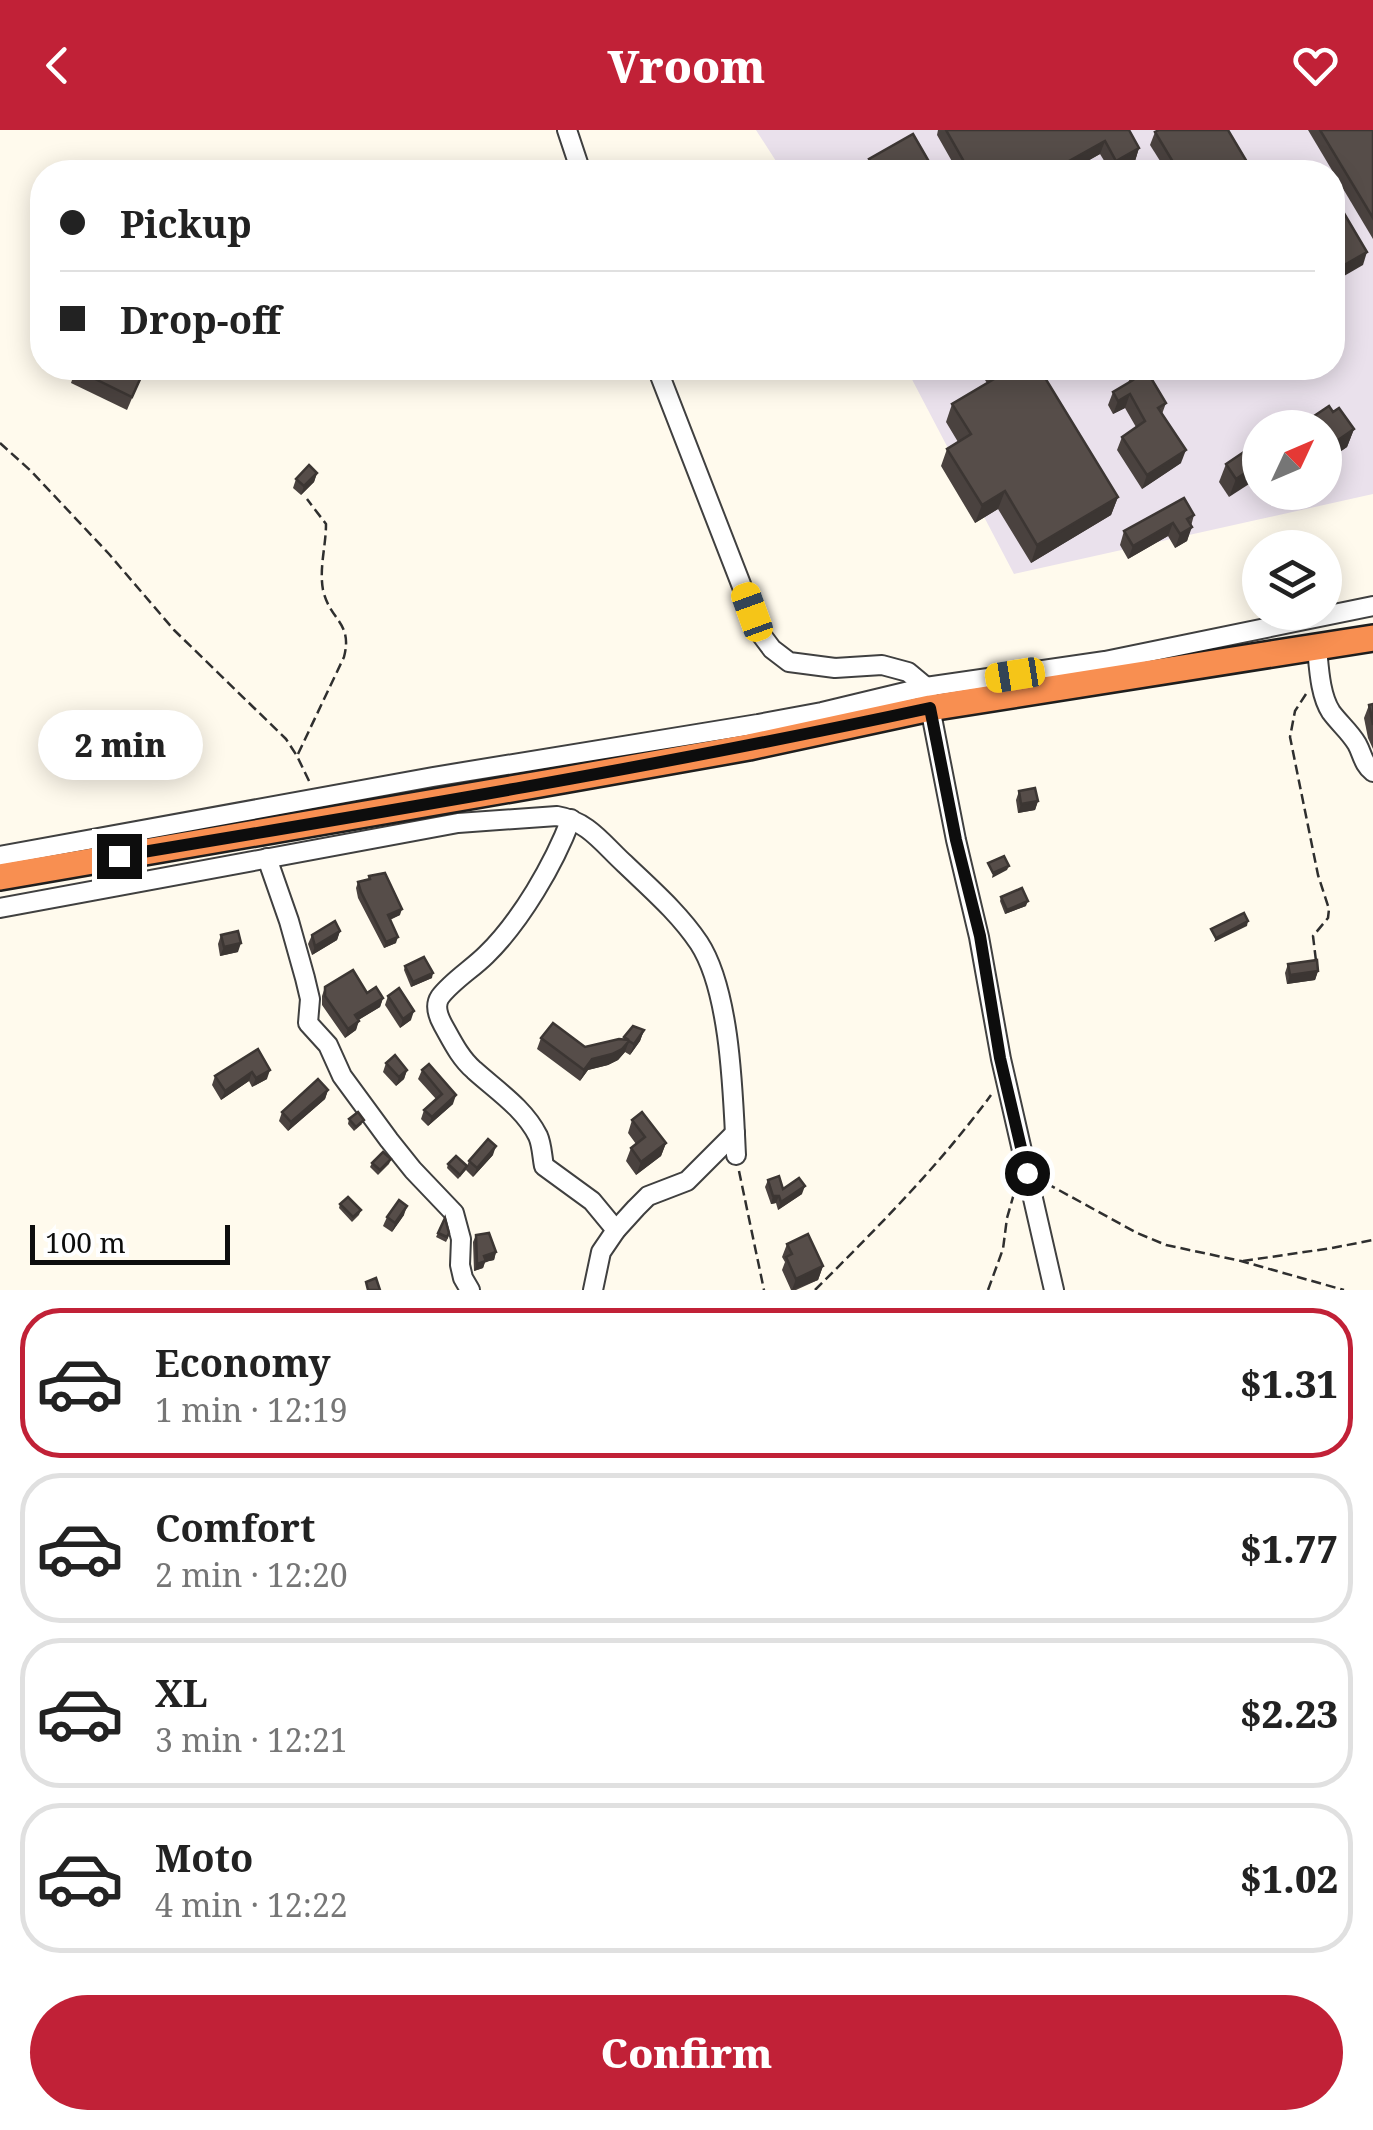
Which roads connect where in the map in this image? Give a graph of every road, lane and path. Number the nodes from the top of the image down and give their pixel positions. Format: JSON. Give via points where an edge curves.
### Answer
{"nodes":[{"id":1,"x":567,"y":130,"type":"edge"},
{"id":2,"x":577,"y":160,"type":"edge"},
{"id":3,"x":662,"y":380,"type":"edge"},
{"id":4,"x":0,"y":443,"type":"edge"},
{"id":5,"x":307,"y":499,"type":"dead end"},
{"id":6,"x":1373,"y":606,"type":"edge"},
{"id":7,"x":1373,"y":638,"type":"edge"},
{"id":8,"x":1317,"y":648,"type":"junction"},
{"id":9,"x":1320,"y":678,"type":"junction"},
{"id":10,"x":928,"y":698,"type":"junction"},
{"id":11,"x":298,"y":756,"type":"junction"},
{"id":12,"x":1373,"y":772,"type":"edge"},
{"id":13,"x":316,"y":798,"type":"junction"},
{"id":14,"x":571,"y":819,"type":"junction"},
{"id":15,"x":0,"y":856,"type":"edge"},
{"id":16,"x":267,"y":858,"type":"junction"},
{"id":17,"x":0,"y":877,"type":"edge"},
{"id":18,"x":0,"y":908,"type":"edge"},
{"id":19,"x":1316,"y":962,"type":"edge"},
{"id":20,"x":1005,"y":1076,"type":"junction"},
{"id":21,"x":735,"y":1132,"type":"junction"},
{"id":22,"x":736,"y":1155,"type":"joint"},
{"id":23,"x":1027,"y":1173,"type":"junction"},
{"id":24,"x":616,"y":1230,"type":"junction"},
{"id":25,"x":1373,"y":1240,"type":"edge"},
{"id":26,"x":1242,"y":1261,"type":"junction"},
{"id":27,"x":470,"y":1290,"type":"edge"},
{"id":28,"x":593,"y":1290,"type":"edge"},
{"id":29,"x":764,"y":1290,"type":"edge"},
{"id":30,"x":815,"y":1290,"type":"edge"},
{"id":31,"x":988,"y":1290,"type":"edge"},
{"id":32,"x":1054,"y":1290,"type":"edge"},
{"id":33,"x":1344,"y":1290,"type":"edge"}],
"edges":[{"from":1,"to":2,"type":"street"},
{"from":3,"to":10,"type":"street","via":[[760,634],[772,649],[800,666],[882,665],[908,672]]},
{"from":4,"to":11,"type":"path"},
{"from":5,"to":11,"type":"path","via":[[326,524],[324,591],[348,644]]},
{"from":6,"to":10,"type":"street"},
{"from":7,"to":8,"type":"highway"},
{"from":8,"to":9,"type":"street"},
{"from":8,"to":10,"type":"highway"},
{"from":9,"to":12,"type":"street","via":[[1330,710]]},
{"from":9,"to":19,"type":"path","via":[[1295,711],[1290,737],[1329,909],[1314,936]]},
{"from":10,"to":13,"type":"street"},
{"from":10,"to":17,"type":"highway","via":[[750,746]]},
{"from":10,"to":20,"type":"street"},
{"from":11,"to":13,"type":"path"},
{"from":13,"to":15,"type":"street"},
{"from":14,"to":16,"type":"street","via":[[458,823]]},
{"from":14,"to":21,"type":"street","via":[[671,908],[708,959],[724,1024]]},
{"from":14,"to":24,"type":"street","via":[[509,928],[436,1007],[471,1068],[534,1130],[544,1166],[592,1201]]},
{"from":16,"to":18,"type":"street"},
{"from":16,"to":27,"type":"street","via":[[305,978],[308,1023],[389,1140],[454,1213]]},
{"from":20,"to":23,"type":"street"},
{"from":20,"to":30,"type":"path","via":[[956,1141]]},
{"from":21,"to":22,"type":"street"},
{"from":21,"to":24,"type":"street","via":[[687,1182],[648,1196]]},
{"from":22,"to":29,"type":"path"},
{"from":23,"to":26,"type":"path","via":[[1166,1246]]},
{"from":23,"to":31,"type":"path","via":[[1012,1196]]},
{"from":23,"to":32,"type":"street"},
{"from":24,"to":28,"type":"street","via":[[602,1252]]},
{"from":25,"to":26,"type":"path"},
{"from":26,"to":33,"type":"path"}]}
